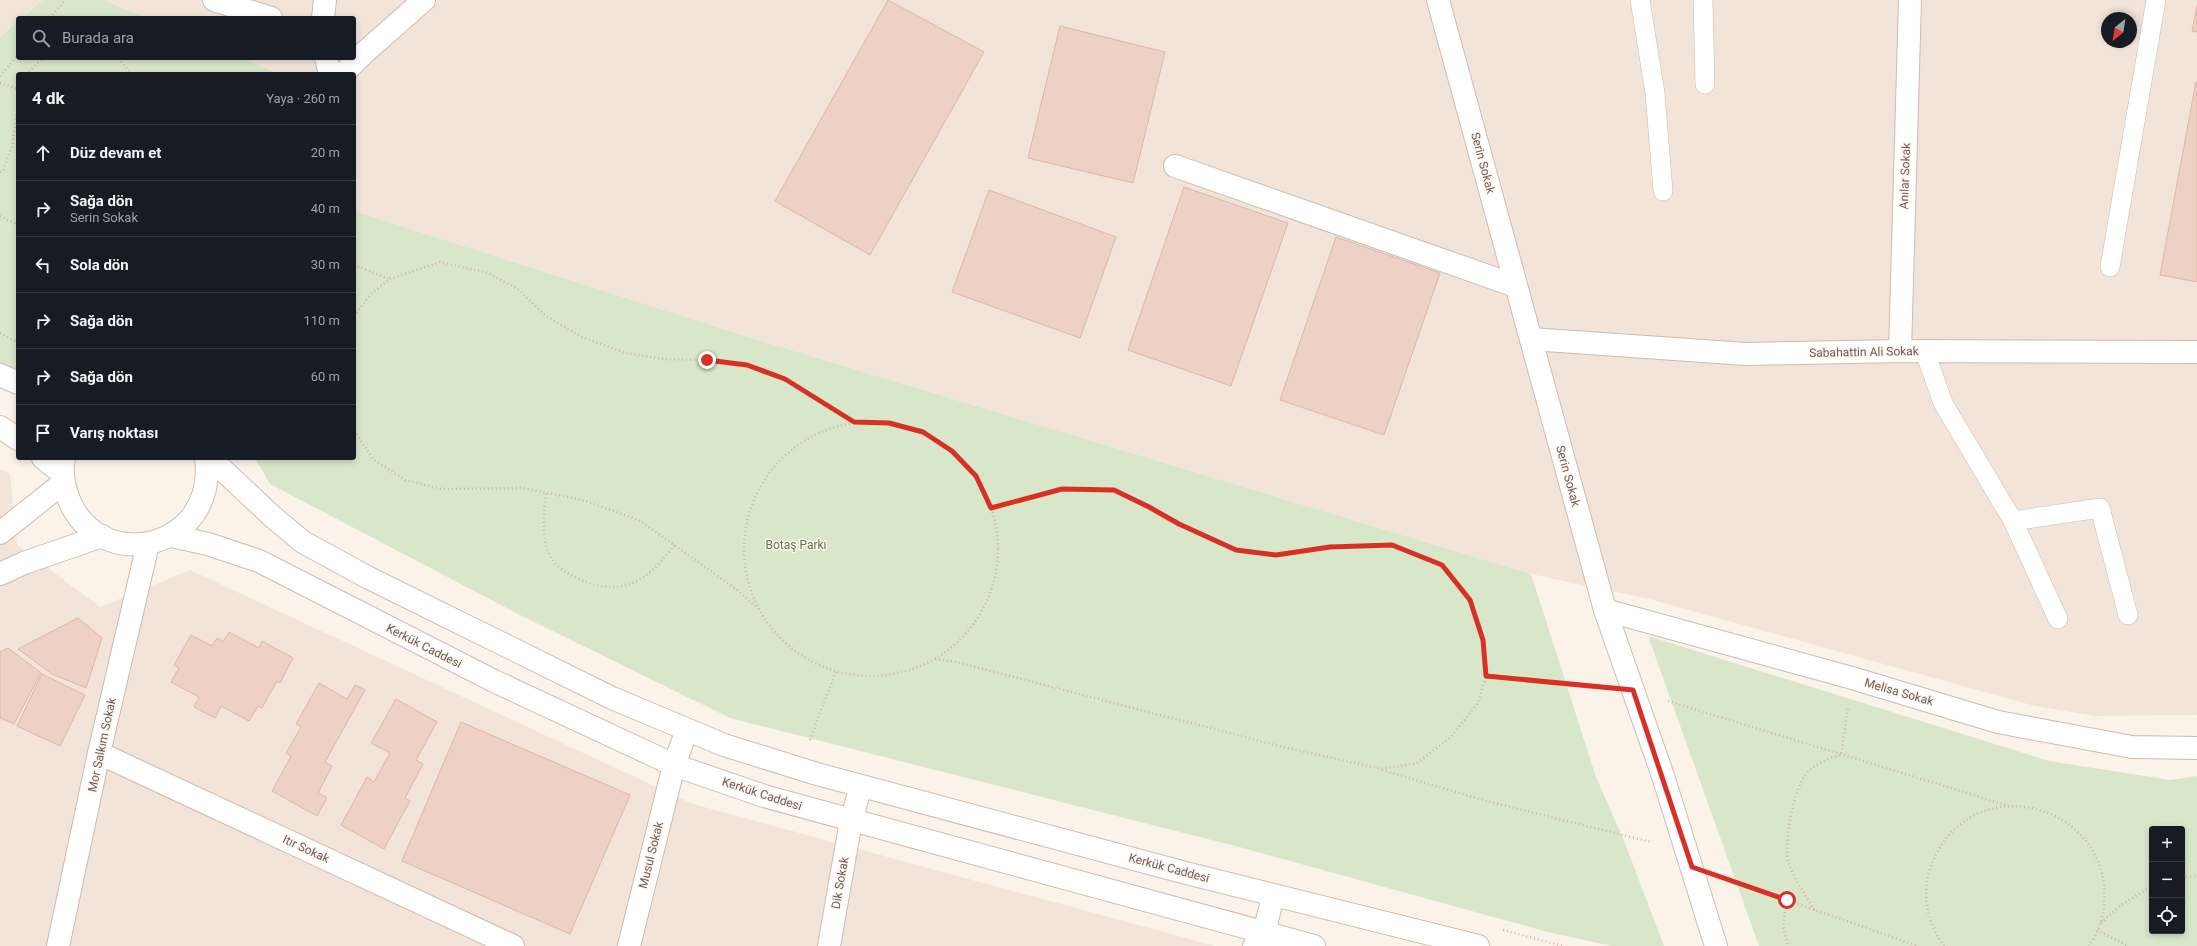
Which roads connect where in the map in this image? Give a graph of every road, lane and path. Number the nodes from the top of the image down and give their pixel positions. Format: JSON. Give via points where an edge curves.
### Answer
{"nodes":[{"id":1,"x":65,"y":0,"type":"edge"},
{"id":2,"x":214,"y":0,"type":"edge"},
{"id":3,"x":325,"y":0,"type":"edge"},
{"id":4,"x":424,"y":0,"type":"edge"},
{"id":5,"x":1438,"y":0,"type":"edge"},
{"id":6,"x":1640,"y":0,"type":"edge"},
{"id":7,"x":1703,"y":0,"type":"edge"},
{"id":8,"x":1910,"y":0,"type":"edge"},
{"id":9,"x":2156,"y":0,"type":"edge"},
{"id":10,"x":52,"y":16,"type":"edge"},
{"id":11,"x":265,"y":16,"type":"edge"},
{"id":12,"x":323,"y":16,"type":"edge"},
{"id":13,"x":16,"y":57,"type":"edge"},
{"id":14,"x":41,"y":60,"type":"edge"},
{"id":15,"x":119,"y":60,"type":"edge"},
{"id":16,"x":326,"y":60,"type":"edge"},
{"id":17,"x":28,"y":72,"type":"edge"},
{"id":18,"x":131,"y":72,"type":"edge"},
{"id":19,"x":330,"y":72,"type":"edge"},
{"id":20,"x":345,"y":72,"type":"edge"},
{"id":21,"x":0,"y":76,"type":"edge"},
{"id":22,"x":0,"y":83,"type":"edge"},
{"id":23,"x":1705,"y":84,"type":"dead end"},
{"id":24,"x":16,"y":87,"type":"edge"},
{"id":25,"x":16,"y":120,"type":"edge"},
{"id":26,"x":1175,"y":166,"type":"dead end"},
{"id":27,"x":0,"y":172,"type":"edge"},
{"id":28,"x":1663,"y":191,"type":"dead end"},
{"id":29,"x":0,"y":216,"type":"edge"},
{"id":30,"x":16,"y":224,"type":"edge"},
{"id":31,"x":356,"y":266,"type":"edge"},
{"id":32,"x":2110,"y":267,"type":"dead end"},
{"id":33,"x":390,"y":279,"type":"junction"},
{"id":34,"x":1516,"y":286,"type":"junction"},
{"id":35,"x":356,"y":313,"type":"edge"},
{"id":36,"x":0,"y":333,"type":"edge"},
{"id":37,"x":1531,"y":339,"type":"junction"},
{"id":38,"x":16,"y":342,"type":"edge"},
{"id":39,"x":1900,"y":351,"type":"junction"},
{"id":40,"x":1925,"y":352,"type":"junction"},
{"id":41,"x":2197,"y":352,"type":"edge"},
{"id":42,"x":0,"y":375,"type":"edge"},
{"id":43,"x":16,"y":382,"type":"edge"},
{"id":44,"x":854,"y":422,"type":"junction"},
{"id":45,"x":0,"y":428,"type":"edge"},
{"id":46,"x":356,"y":434,"type":"edge"},
{"id":47,"x":16,"y":438,"type":"edge"},
{"id":48,"x":46,"y":460,"type":"edge"},
{"id":49,"x":206,"y":460,"type":"edge"},
{"id":50,"x":212,"y":460,"type":"edge"},
{"id":51,"x":63,"y":472,"type":"edge"},
{"id":52,"x":546,"y":494,"type":"junction"},
{"id":53,"x":991,"y":508,"type":"junction"},
{"id":54,"x":2013,"y":521,"type":"junction"},
{"id":55,"x":0,"y":532,"type":"edge"},
{"id":56,"x":102,"y":536,"type":"junction"},
{"id":57,"x":171,"y":536,"type":"junction"},
{"id":58,"x":148,"y":544,"type":"junction"},
{"id":59,"x":674,"y":545,"type":"junction"},
{"id":60,"x":0,"y":574,"type":"edge"},
{"id":61,"x":758,"y":608,"type":"junction"},
{"id":62,"x":1605,"y":610,"type":"junction"},
{"id":63,"x":2128,"y":615,"type":"dead end"},
{"id":64,"x":2058,"y":619,"type":"dead end"},
{"id":65,"x":935,"y":660,"type":"junction"},
{"id":66,"x":836,"y":672,"type":"junction"},
{"id":67,"x":1486,"y":676,"type":"junction"},
{"id":68,"x":1852,"y":678,"type":"junction"},
{"id":69,"x":1633,"y":690,"type":"junction"},
{"id":70,"x":687,"y":730,"type":"junction"},
{"id":71,"x":810,"y":741,"type":"dead end"},
{"id":72,"x":2197,"y":748,"type":"edge"},
{"id":73,"x":98,"y":753,"type":"junction"},
{"id":74,"x":1841,"y":755,"type":"junction"},
{"id":75,"x":674,"y":765,"type":"junction"},
{"id":76,"x":1382,"y":769,"type":"junction"},
{"id":77,"x":861,"y":786,"type":"junction"},
{"id":78,"x":2006,"y":805,"type":"junction"},
{"id":79,"x":851,"y":821,"type":"junction"},
{"id":80,"x":1690,"y":859,"type":"junction"},
{"id":81,"x":2197,"y":876,"type":"edge"},
{"id":82,"x":2185,"y":877,"type":"edge"},
{"id":83,"x":2149,"y":888,"type":"edge"},
{"id":84,"x":1273,"y":896,"type":"junction"},
{"id":85,"x":1787,"y":900,"type":"junction"},
{"id":86,"x":1814,"y":910,"type":"junction"},
{"id":87,"x":2101,"y":923,"type":"junction"},
{"id":88,"x":1501,"y":930,"type":"dead end"},
{"id":89,"x":2097,"y":930,"type":"junction"},
{"id":90,"x":1263,"y":942,"type":"edge"},
{"id":91,"x":58,"y":946,"type":"edge"},
{"id":92,"x":513,"y":946,"type":"edge"},
{"id":93,"x":629,"y":946,"type":"edge"},
{"id":94,"x":829,"y":946,"type":"edge"},
{"id":95,"x":1314,"y":946,"type":"edge"},
{"id":96,"x":1478,"y":946,"type":"edge"},
{"id":97,"x":1563,"y":946,"type":"edge"},
{"id":98,"x":1716,"y":946,"type":"edge"},
{"id":99,"x":1788,"y":946,"type":"edge"},
{"id":100,"x":1918,"y":946,"type":"edge"},
{"id":101,"x":1944,"y":946,"type":"edge"},
{"id":102,"x":2089,"y":946,"type":"edge"},
{"id":103,"x":2128,"y":946,"type":"edge"}],
"edges":[{"from":1,"to":10,"type":"path"},
{"from":2,"to":11,"type":"street"},
{"from":3,"to":12,"type":"street"},
{"from":4,"to":20,"type":"street"},
{"from":5,"to":34,"type":"street","name":"Serin Sokak"},
{"from":6,"to":28,"type":"lane","via":[[1654,93]]},
{"from":7,"to":23,"type":"lane"},
{"from":8,"to":39,"type":"street","name":"Anılar Sokak"},
{"from":9,"to":32,"type":"lane"},
{"from":13,"to":21,"type":"path"},
{"from":14,"to":17,"type":"path"},
{"from":15,"to":18,"type":"path"},
{"from":16,"to":19,"type":"street"},
{"from":22,"to":24,"type":"path"},
{"from":25,"to":27,"type":"path","via":[[12,146],[3,171]]},
{"from":26,"to":34,"type":"street"},
{"from":29,"to":30,"type":"path"},
{"from":31,"to":33,"type":"path"},
{"from":33,"to":35,"type":"path","via":[[371,294]]},
{"from":33,"to":44,"type":"path","via":[[440,262],[488,273],[519,290],[546,316],[582,337],[631,354],[747,365],[785,379]]},
{"from":34,"to":37,"type":"street","name":"Serin Sokak"},
{"from":36,"to":38,"type":"path"},
{"from":37,"to":39,"type":"street","name":"Sabahattin Ali Sokak","via":[[1746,354]]},
{"from":37,"to":62,"type":"street","name":"Serin Sokak"},
{"from":39,"to":40,"type":"street","name":"Sabahattin Ali Sokak"},
{"from":40,"to":41,"type":"street","name":"Sabahattin Ali Sokak"},
{"from":40,"to":54,"type":"lane","via":[[1943,403]]},
{"from":42,"to":43,"type":"street"},
{"from":44,"to":53,"type":"path","via":[[889,423],[923,432],[952,451],[976,476]]},
{"from":44,"to":61,"type":"path","via":[[820,431],[790,450],[766,475],[750,506],[743,540],[746,575]]},
{"from":45,"to":47,"type":"street"},
{"from":46,"to":52,"type":"path","via":[[374,460],[405,480],[442,489],[522,488]]},
{"from":48,"to":51,"type":"street"},
{"from":49,"to":57,"type":"street","via":[[208,473],[205,492],[198,509],[186,524]]},
{"from":50,"to":70,"type":"street","name":"Kerkük Caddesi","via":[[303,542],[367,578],[520,653],[612,698]]},
{"from":51,"to":55,"type":"street"},
{"from":51,"to":56,"type":"street","via":[[70,505],[83,523]]},
{"from":52,"to":59,"type":"path","via":[[582,500],[639,520]]},
{"from":52,"to":59,"type":"path","via":[[544,526],[552,560],[561,569],[583,581],[608,587],[636,582],[656,568]]},
{"from":53,"to":65,"type":"path","via":[[998,542],[995,577],[983,610],[963,638]]},
{"from":53,"to":67,"type":"path","via":[[1062,489],[1114,490],[1236,550],[1276,555],[1330,547],[1392,545],[1442,565],[1470,600],[1483,640]]},
{"from":54,"to":63,"type":"lane","via":[[2100,508]]},
{"from":54,"to":64,"type":"lane"},
{"from":56,"to":58,"type":"street","via":[[124,544]]},
{"from":56,"to":60,"type":"street"},
{"from":57,"to":58,"type":"street"},
{"from":57,"to":75,"type":"street","name":"Kerkük Caddesi","via":[[208,544],[259,561],[494,681]]},
{"from":58,"to":73,"type":"street","name":"Mor Salkım Sokak"},
{"from":59,"to":61,"type":"path"},
{"from":61,"to":66,"type":"path","via":[[777,636],[804,658]]},
{"from":62,"to":68,"type":"street","name":"Melisa Sokak"},
{"from":62,"to":69,"type":"street","name":"Serin Sokak"},
{"from":65,"to":66,"type":"path","via":[[904,672],[869,677]]},
{"from":65,"to":76,"type":"path","via":[[956,662],[1287,748]]},
{"from":66,"to":71,"type":"path"},
{"from":67,"to":69,"type":"path"},
{"from":67,"to":76,"type":"path","via":[[1478,703],[1452,737],[1417,764]]},
{"from":68,"to":72,"type":"street","name":"Melisa Sokak","via":[[1998,722],[2132,747]]},
{"from":68,"to":74,"type":"path"},
{"from":69,"to":74,"type":"path"},
{"from":69,"to":80,"type":"street","name":"Serin Sokak"},
{"from":70,"to":75,"type":"street"},
{"from":70,"to":77,"type":"street","name":"Kerkük Caddesi","via":[[724,746]]},
{"from":73,"to":91,"type":"street","name":"Mor Salkım Sokak"},
{"from":73,"to":92,"type":"street","name":"Itır Sokak"},
{"from":74,"to":78,"type":"path"},
{"from":74,"to":86,"type":"path","via":[[1831,757],[1807,773],[1795,798],[1788,832],[1789,863]]},
{"from":75,"to":79,"type":"street","name":"Kerkük Caddesi","via":[[764,796]]},
{"from":75,"to":93,"type":"street","name":"Musul Sokak"},
{"from":76,"to":80,"type":"path"},
{"from":77,"to":79,"type":"street"},
{"from":77,"to":84,"type":"street","name":"Kerkük Caddesi"},
{"from":78,"to":87,"type":"path","via":[[2034,807],[2061,817],[2083,836],[2099,862],[2105,893]]},
{"from":78,"to":101,"type":"path","via":[[1978,813],[1954,828],[1937,851],[1927,878],[1927,907],[1935,934]]},
{"from":79,"to":90,"type":"street","name":"Kerkük Caddesi"},
{"from":79,"to":94,"type":"street","name":"Dik Sokak"},
{"from":80,"to":85,"type":"path"},
{"from":80,"to":98,"type":"street","name":"Serin Sokak"},
{"from":81,"to":82,"type":"path"},
{"from":83,"to":87,"type":"path","via":[[2120,905]]},
{"from":84,"to":90,"type":"street"},
{"from":84,"to":96,"type":"street","name":"Kerkük Caddesi"},
{"from":85,"to":86,"type":"path"},
{"from":85,"to":99,"type":"path","via":[[1782,926]]},
{"from":86,"to":100,"type":"path"},
{"from":87,"to":89,"type":"path"},
{"from":88,"to":97,"type":"path"},
{"from":89,"to":102,"type":"path"},
{"from":89,"to":103,"type":"path"},
{"from":90,"to":95,"type":"street","name":"Kerkük Caddesi"}]}
